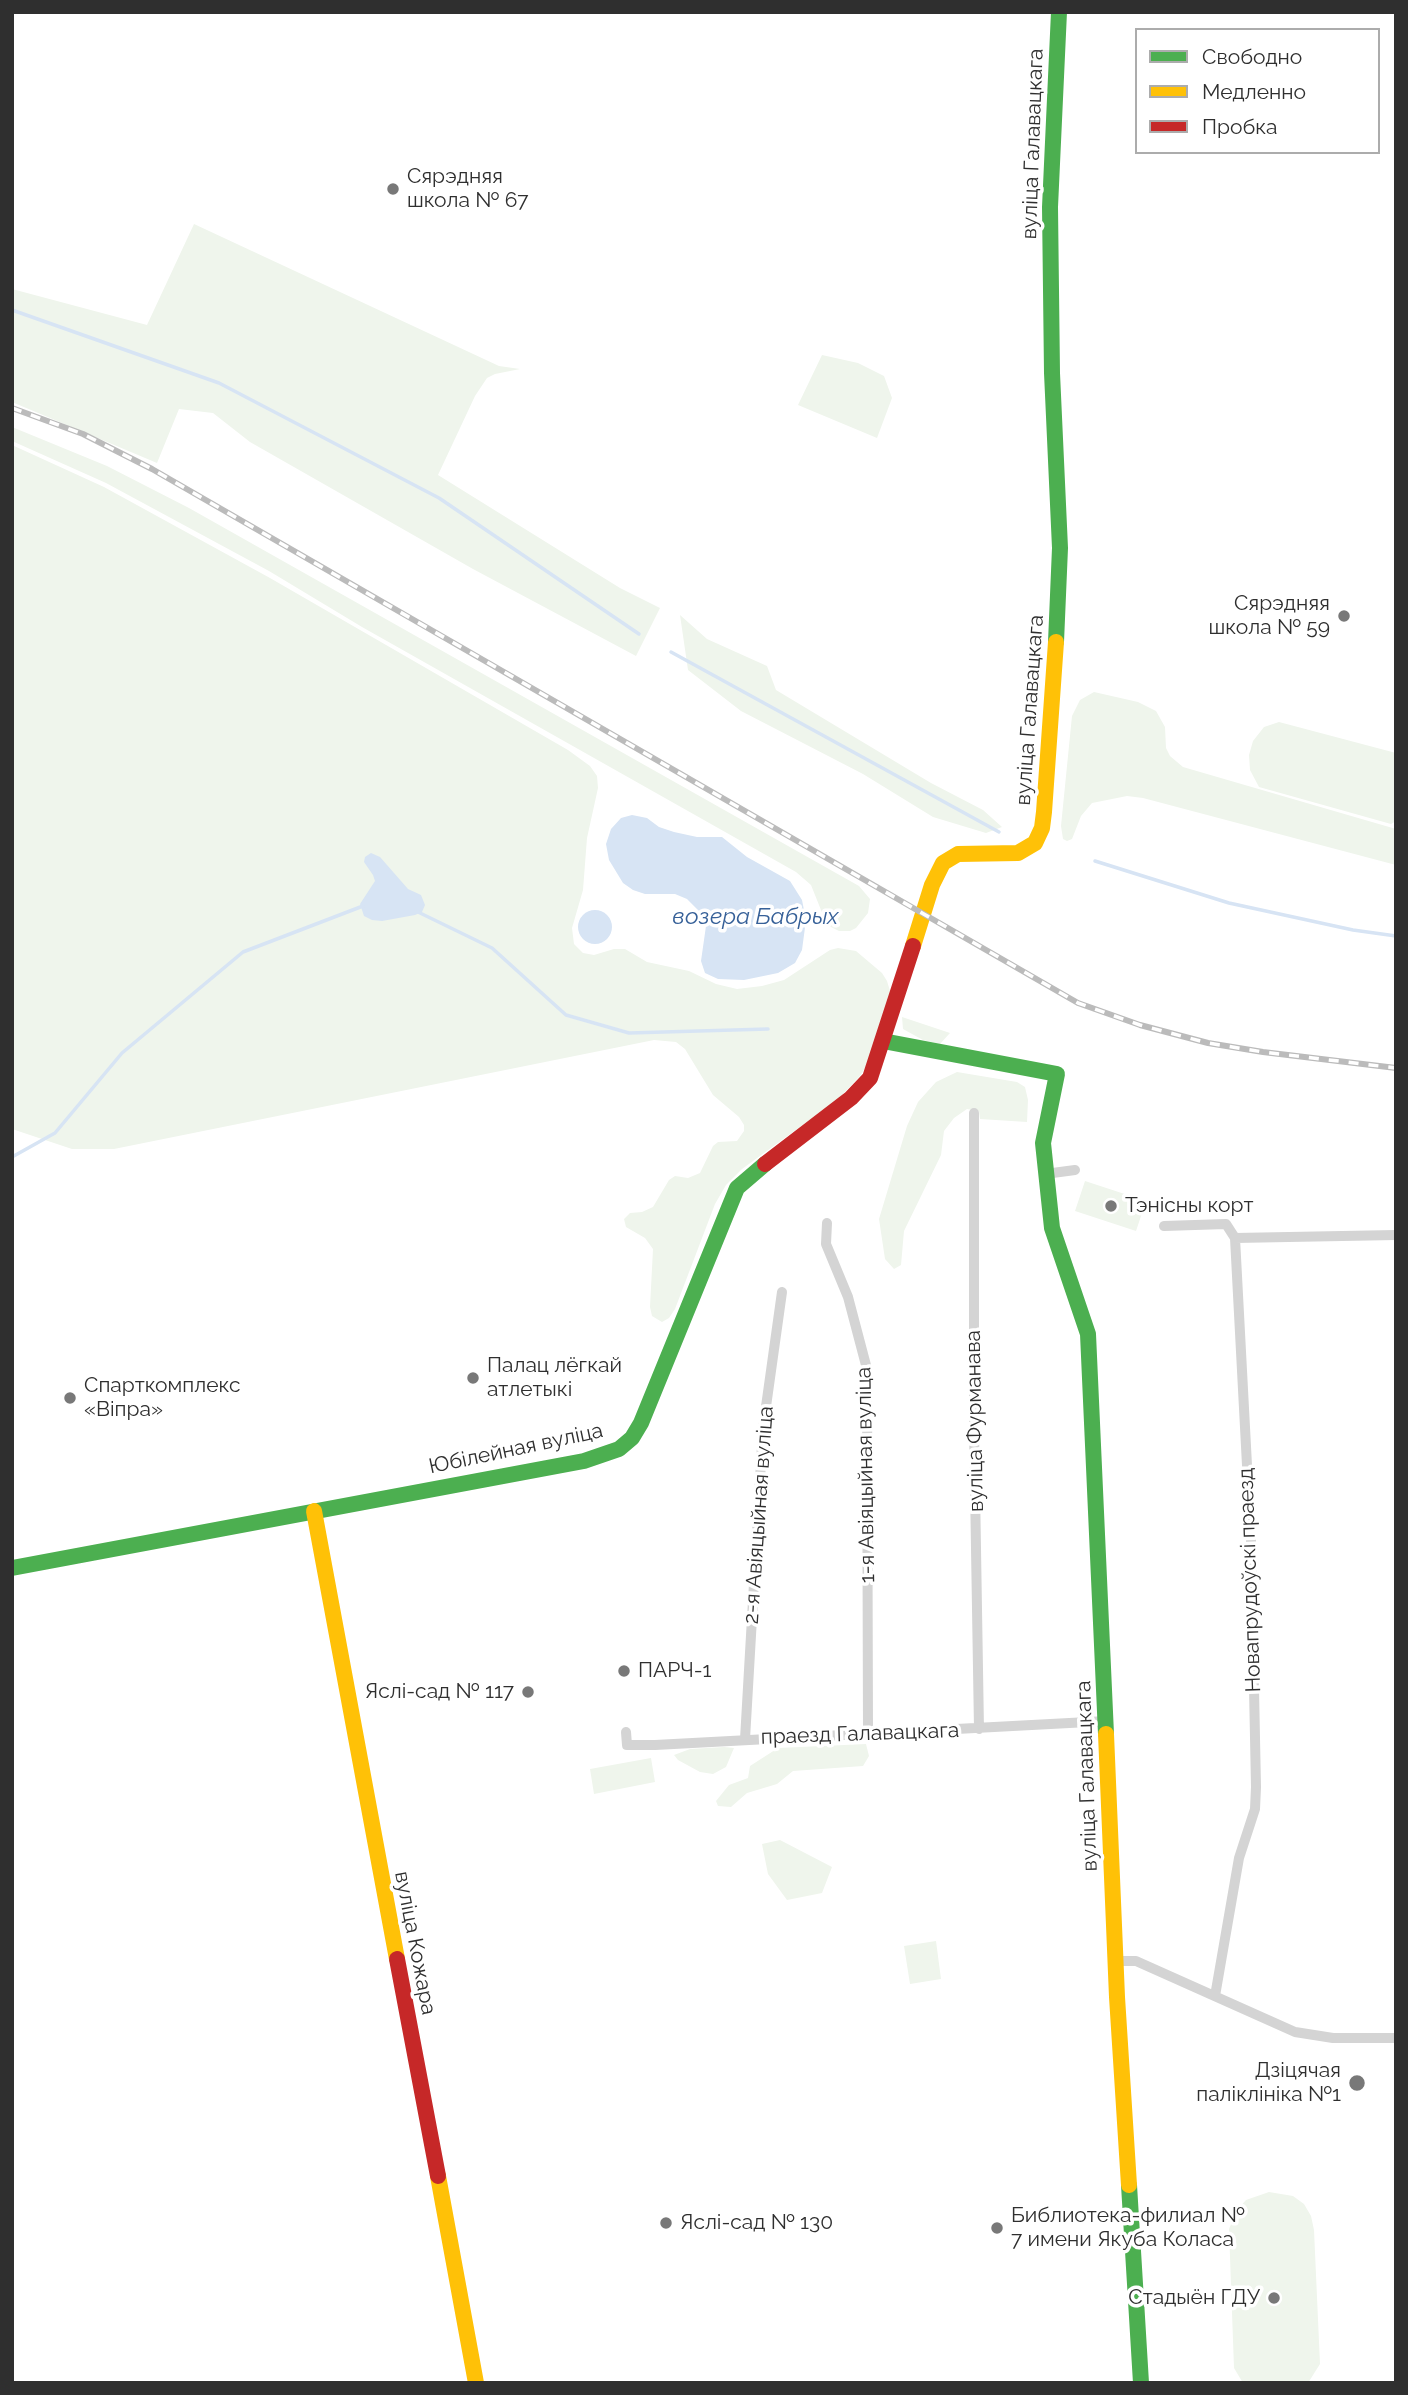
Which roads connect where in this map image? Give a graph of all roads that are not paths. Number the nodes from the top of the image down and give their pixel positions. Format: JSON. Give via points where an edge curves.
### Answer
{"nodes":[{"id":1,"x":1059,"y":12,"type":"edge"},
{"id":2,"x":883,"y":1041,"type":"junction"},
{"id":3,"x":974,"y":1113,"type":"dead end"},
{"id":4,"x":1075,"y":1170,"type":"dead end"},
{"id":5,"x":1045,"y":1174,"type":"junction"},
{"id":6,"x":827,"y":1223,"type":"dead end"},
{"id":7,"x":1164,"y":1226,"type":"dead end"},
{"id":8,"x":1396,"y":1235,"type":"edge"},
{"id":9,"x":1235,"y":1238,"type":"junction"},
{"id":10,"x":782,"y":1292,"type":"dead end"},
{"id":11,"x":314,"y":1511,"type":"junction"},
{"id":12,"x":12,"y":1568,"type":"edge"},
{"id":13,"x":1107,"y":1721,"type":"junction"},
{"id":14,"x":979,"y":1729,"type":"junction"},
{"id":15,"x":626,"y":1732,"type":"dead end"},
{"id":16,"x":867,"y":1734,"type":"junction"},
{"id":17,"x":744,"y":1739,"type":"junction"},
{"id":18,"x":1116,"y":1961,"type":"junction"},
{"id":19,"x":1215,"y":1996,"type":"junction"},
{"id":20,"x":1396,"y":2038,"type":"edge"},
{"id":21,"x":476,"y":2383,"type":"edge"},
{"id":22,"x":1141,"y":2383,"type":"edge"}],
"edges":[{"from":1,"to":2,"type":"street","name":"вуліца Галавацкага","via":[[1050,207],[1060,548],[1042,828],[1035,843],[1022,852],[958,854],[943,863]]},
{"from":2,"to":5,"type":"street","name":"вуліца Галавацкага","via":[[1057,1074],[1043,1135]]},
{"from":2,"to":11,"type":"street","name":"Юбілейная вуліца","via":[[870,1078],[859,1091],[737,1188],[641,1423],[623,1446],[584,1461]]},
{"from":3,"to":14,"type":"street","name":"вуліца Фурманава"},
{"from":4,"to":5,"type":"street"},
{"from":5,"to":13,"type":"street","name":"вуліца Галавацкага","via":[[1052,1228],[1089,1341]]},
{"from":6,"to":16,"type":"street","name":"1-я Авіяцыйная вуліца","via":[[826,1244],[848,1297],[867,1368]]},
{"from":7,"to":9,"type":"street","via":[[1226,1224]]},
{"from":8,"to":9,"type":"street"},
{"from":9,"to":19,"type":"street","name":"Новапрудоўскі праезд","via":[[1251,1541],[1256,1787]]},
{"from":10,"to":17,"type":"street","name":"2-я Авіяцыйная вуліца","via":[[763,1428]]},
{"from":11,"to":12,"type":"street","name":"Юбілейная вуліца"},
{"from":11,"to":21,"type":"street","name":"вуліца Кожара"},
{"from":13,"to":14,"type":"street","name":"праезд Галавацкага"},
{"from":13,"to":18,"type":"street","name":"вуліца Галавацкага"},
{"from":14,"to":16,"type":"street","name":"праезд Галавацкага"},
{"from":15,"to":17,"type":"street","name":"праезд Галавацкага","via":[[627,1745]]},
{"from":16,"to":17,"type":"street","name":"праезд Галавацкага"},
{"from":18,"to":19,"type":"street","via":[[1136,1961]]},
{"from":18,"to":22,"type":"street","name":"вуліца Галавацкага"},
{"from":19,"to":20,"type":"street","via":[[1306,2035]]}]}
